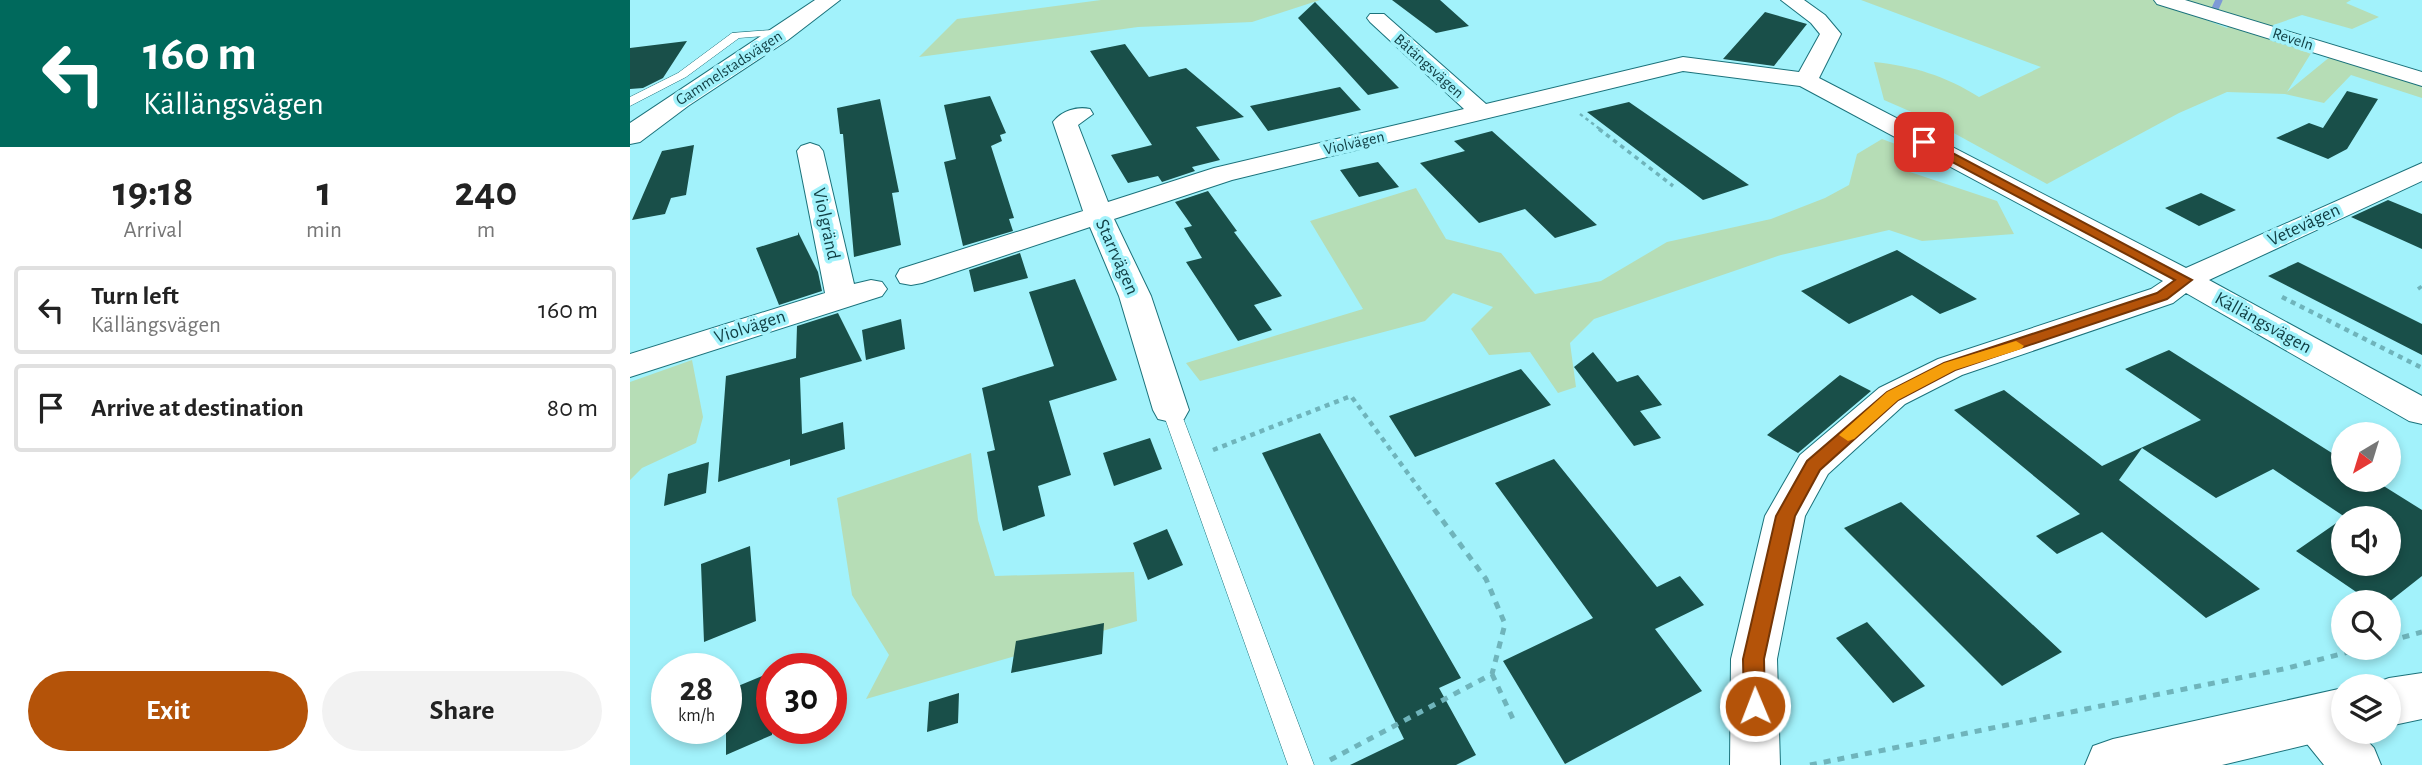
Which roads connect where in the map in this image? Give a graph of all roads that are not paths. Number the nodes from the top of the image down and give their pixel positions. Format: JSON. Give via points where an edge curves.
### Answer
{"nodes":[{"id":1,"x":829,"y":0,"type":"edge"},
{"id":2,"x":1791,"y":0,"type":"edge"},
{"id":3,"x":2164,"y":0,"type":"edge"},
{"id":4,"x":1377,"y":18,"type":"dead end"},
{"id":5,"x":785,"y":32,"type":"junction"},
{"id":6,"x":2422,"y":79,"type":"edge"},
{"id":7,"x":1805,"y":80,"type":"junction"},
{"id":8,"x":630,"y":102,"type":"edge"},
{"id":9,"x":1482,"y":113,"type":"junction"},
{"id":10,"x":1080,"y":114,"type":"dead end"},
{"id":11,"x":630,"y":136,"type":"edge"},
{"id":12,"x":810,"y":151,"type":"dead end"},
{"id":13,"x":2422,"y":171,"type":"edge"},
{"id":14,"x":1099,"y":216,"type":"junction"},
{"id":15,"x":911,"y":276,"type":"dead end"},
{"id":16,"x":2185,"y":280,"type":"junction"},
{"id":17,"x":856,"y":293,"type":"joint"},
{"id":18,"x":630,"y":366,"type":"edge"},
{"id":19,"x":1171,"y":410,"type":"joint"},
{"id":20,"x":2422,"y":412,"type":"edge"},
{"id":21,"x":2422,"y":696,"type":"edge"},
{"id":22,"x":2401,"y":700,"type":"edge"},
{"id":23,"x":2330,"y":715,"type":"edge"},
{"id":24,"x":1301,"y":765,"type":"edge"},
{"id":25,"x":1755,"y":765,"type":"edge"},
{"id":26,"x":2113,"y":765,"type":"edge"},
{"id":27,"x":2356,"y":765,"type":"edge"}],
"edges":[{"from":1,"to":5,"type":"street","name":"Gammelstadsvägen"},
{"from":2,"to":7,"type":"street","via":[[1831,34]]},
{"from":3,"to":6,"type":"street","name":"Reveln"},
{"from":4,"to":9,"type":"street","name":"Båtängsvägen"},
{"from":5,"to":8,"type":"lane","via":[[736,35],[682,75]]},
{"from":5,"to":11,"type":"street","name":"Gammelstadsvägen"},
{"from":7,"to":9,"type":"street","name":"Violvägen","via":[[1683,64]]},
{"from":7,"to":16,"type":"street","name":"Källängsvägen"},
{"from":9,"to":14,"type":"street","name":"Violvägen","via":[[1223,174]]},
{"from":10,"to":14,"type":"street","name":"Starrvägen","via":[[1065,122]]},
{"from":12,"to":17,"type":"street","name":"Violgränd"},
{"from":13,"to":16,"type":"street","name":"Vetevägen"},
{"from":14,"to":15,"type":"street","name":"Violvägen"},
{"from":14,"to":19,"type":"street","name":"Starrvägen","via":[[1135,296]]},
{"from":16,"to":20,"type":"street","name":"Källängsvägen"},
{"from":16,"to":25,"type":"street","name":"Vetevägen","via":[[2162,296],[1950,367],[1892,396],[1814,465],[1785,516],[1754,659]]},
{"from":17,"to":18,"type":"street","name":"Violvägen"},
{"from":19,"to":24,"type":"lane"},
{"from":21,"to":22,"type":"street"},
{"from":23,"to":26,"type":"street"},
{"from":23,"to":27,"type":"street"}]}
